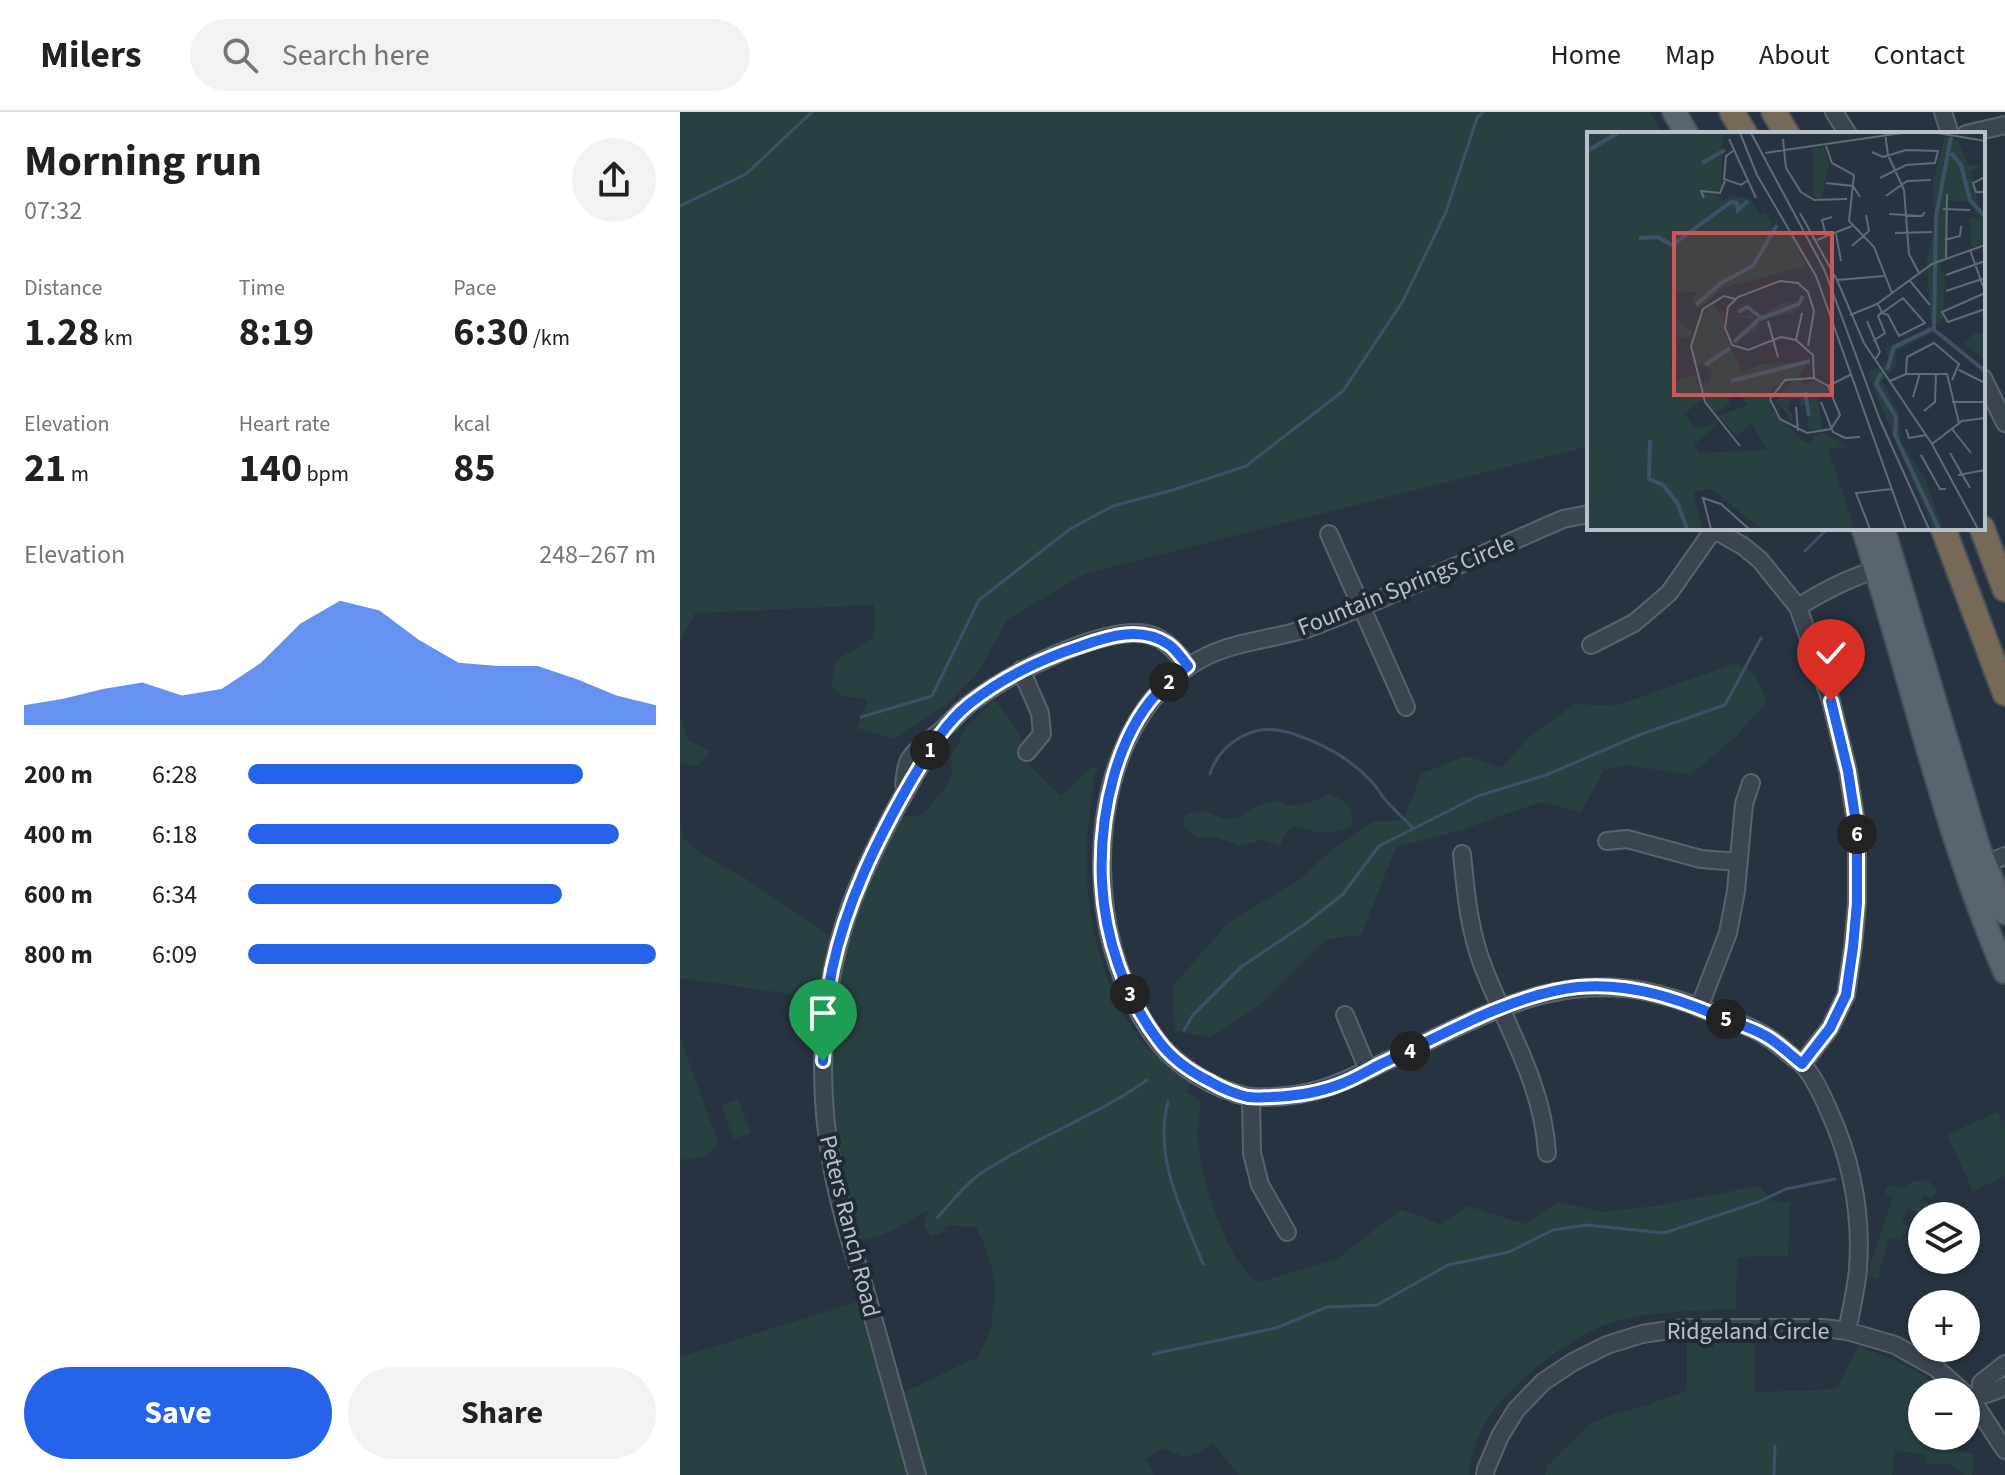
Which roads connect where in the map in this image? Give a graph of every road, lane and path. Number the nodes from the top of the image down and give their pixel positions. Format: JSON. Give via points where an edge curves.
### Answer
{"nodes":[{"id":1,"x":1674,"y":112,"type":"edge"},
{"id":2,"x":1732,"y":112,"type":"edge"},
{"id":3,"x":1774,"y":112,"type":"edge"},
{"id":4,"x":1834,"y":112,"type":"edge"},
{"id":5,"x":1943,"y":112,"type":"edge"},
{"id":6,"x":2005,"y":125,"type":"edge"},
{"id":7,"x":1686,"y":132,"type":"edge"},
{"id":8,"x":1744,"y":132,"type":"edge"},
{"id":9,"x":1786,"y":132,"type":"edge"},
{"id":10,"x":1847,"y":132,"type":"edge"},
{"id":11,"x":1949,"y":132,"type":"edge"},
{"id":12,"x":1975,"y":132,"type":"edge"},
{"id":13,"x":1985,"y":382,"type":"edge"},
{"id":14,"x":2005,"y":423,"type":"edge"},
{"id":15,"x":1587,"y":514,"type":"edge"},
{"id":16,"x":1712,"y":530,"type":"edge"},
{"id":17,"x":1715,"y":530,"type":"edge"},
{"id":18,"x":1864,"y":530,"type":"edge"},
{"id":19,"x":1883,"y":530,"type":"edge"},
{"id":20,"x":1944,"y":530,"type":"edge"},
{"id":21,"x":1983,"y":530,"type":"edge"},
{"id":22,"x":1329,"y":534,"type":"dead end"},
{"id":23,"x":1885,"y":567,"type":"junction"},
{"id":24,"x":2005,"y":589,"type":"edge"},
{"id":25,"x":1361,"y":607,"type":"junction"},
{"id":26,"x":1798,"y":607,"type":"junction"},
{"id":27,"x":1591,"y":645,"type":"dead end"},
{"id":28,"x":1188,"y":666,"type":"junction"},
{"id":29,"x":1021,"y":670,"type":"junction"},
{"id":30,"x":2005,"y":693,"type":"edge"},
{"id":31,"x":1406,"y":707,"type":"dead end"},
{"id":32,"x":1027,"y":752,"type":"dead end"},
{"id":33,"x":1751,"y":783,"type":"dead end"},
{"id":34,"x":1607,"y":841,"type":"dead end"},
{"id":35,"x":1462,"y":854,"type":"dead end"},
{"id":36,"x":2005,"y":856,"type":"edge"},
{"id":37,"x":1738,"y":862,"type":"junction"},
{"id":38,"x":1975,"y":868,"type":"junction"},
{"id":39,"x":2005,"y":913,"type":"edge"},
{"id":40,"x":2005,"y":972,"type":"edge"},
{"id":41,"x":1502,"y":1007,"type":"junction"},
{"id":42,"x":1699,"y":1008,"type":"junction"},
{"id":43,"x":1345,"y":1015,"type":"dead end"},
{"id":44,"x":1802,"y":1064,"type":"junction"},
{"id":45,"x":1368,"y":1070,"type":"junction"},
{"id":46,"x":1251,"y":1098,"type":"junction"},
{"id":47,"x":1547,"y":1153,"type":"dead end"},
{"id":48,"x":1287,"y":1232,"type":"dead end"},
{"id":49,"x":1847,"y":1331,"type":"junction"},
{"id":50,"x":2005,"y":1364,"type":"edge"},
{"id":51,"x":1949,"y":1378,"type":"edge"},
{"id":52,"x":1980,"y":1384,"type":"edge"},
{"id":53,"x":2005,"y":1386,"type":"edge"},
{"id":54,"x":1980,"y":1395,"type":"edge"},
{"id":55,"x":1980,"y":1411,"type":"edge"},
{"id":56,"x":2005,"y":1450,"type":"edge"},
{"id":57,"x":917,"y":1475,"type":"edge"},
{"id":58,"x":1485,"y":1475,"type":"edge"}],
"edges":[{"from":1,"to":7,"type":"main road"},
{"from":2,"to":8,"type":"highway"},
{"from":3,"to":9,"type":"highway"},
{"from":4,"to":10,"type":"street"},
{"from":5,"to":11,"type":"street"},
{"from":6,"to":12,"type":"street"},
{"from":13,"to":14,"type":"street"},
{"from":15,"to":25,"type":"street","name":"Fountain Springs Circle","via":[[1563,519]]},
{"from":16,"to":27,"type":"street","via":[[1669,593],[1634,623]]},
{"from":17,"to":26,"type":"street","via":[[1760,560]]},
{"from":18,"to":23,"type":"main road"},
{"from":19,"to":23,"type":"main road"},
{"from":20,"to":30,"type":"highway"},
{"from":21,"to":24,"type":"highway"},
{"from":22,"to":25,"type":"street"},
{"from":23,"to":26,"type":"street"},
{"from":23,"to":38,"type":"main road"},
{"from":25,"to":28,"type":"street","name":"Fountain Springs Circle","via":[[1307,629],[1213,653]]},
{"from":25,"to":31,"type":"street"},
{"from":26,"to":44,"type":"street","via":[[1831,701],[1857,829],[1857,903],[1846,995],[1830,1028]]},
{"from":28,"to":29,"type":"street","name":"Peters Ranch Road","via":[[1171,645],[1130,633],[1055,654]]},
{"from":28,"to":46,"type":"street","name":"Fountain Springs Circle","via":[[1145,709],[1115,770],[1105,817],[1104,908],[1129,992],[1167,1052],[1194,1074]]},
{"from":29,"to":32,"type":"street","via":[[1042,717],[1042,734]]},
{"from":29,"to":57,"type":"street","name":"Peters Ranch Road","via":[[968,705],[909,761],[903,795],[851,906],[832,970],[826,1014],[825,1121],[832,1169]]},
{"from":33,"to":37,"type":"street"},
{"from":34,"to":37,"type":"street","via":[[1627,839],[1701,859]]},
{"from":35,"to":41,"type":"street","via":[[1471,930]]},
{"from":36,"to":38,"type":"street"},
{"from":37,"to":42,"type":"street","via":[[1728,933]]},
{"from":38,"to":39,"type":"main road"},
{"from":38,"to":40,"type":"main road"},
{"from":41,"to":42,"type":"street","name":"Fountain Springs Circle","via":[[1576,988],[1611,986]]},
{"from":41,"to":45,"type":"street","name":"Fountain Springs Circle"},
{"from":41,"to":47,"type":"street","via":[[1546,1125]]},
{"from":42,"to":44,"type":"street","name":"Fountain Springs Circle","via":[[1764,1035]]},
{"from":43,"to":45,"type":"street"},
{"from":44,"to":49,"type":"street","name":"Fountain Springs Circle","via":[[1840,1135],[1853,1178],[1859,1247]]},
{"from":45,"to":46,"type":"street","name":"Fountain Springs Circle","via":[[1298,1096]]},
{"from":46,"to":48,"type":"street","via":[[1252,1153],[1260,1185]]},
{"from":49,"to":51,"type":"street","name":"Ridgeland Circle","via":[[1895,1345]]},
{"from":49,"to":58,"type":"street","name":"Ridgeland Circle","via":[[1683,1328],[1607,1345],[1543,1382],[1516,1410]]},
{"from":50,"to":52,"type":"street"},
{"from":53,"to":54,"type":"street"},
{"from":55,"to":56,"type":"street","name":"Ridgeland Circle"}]}
